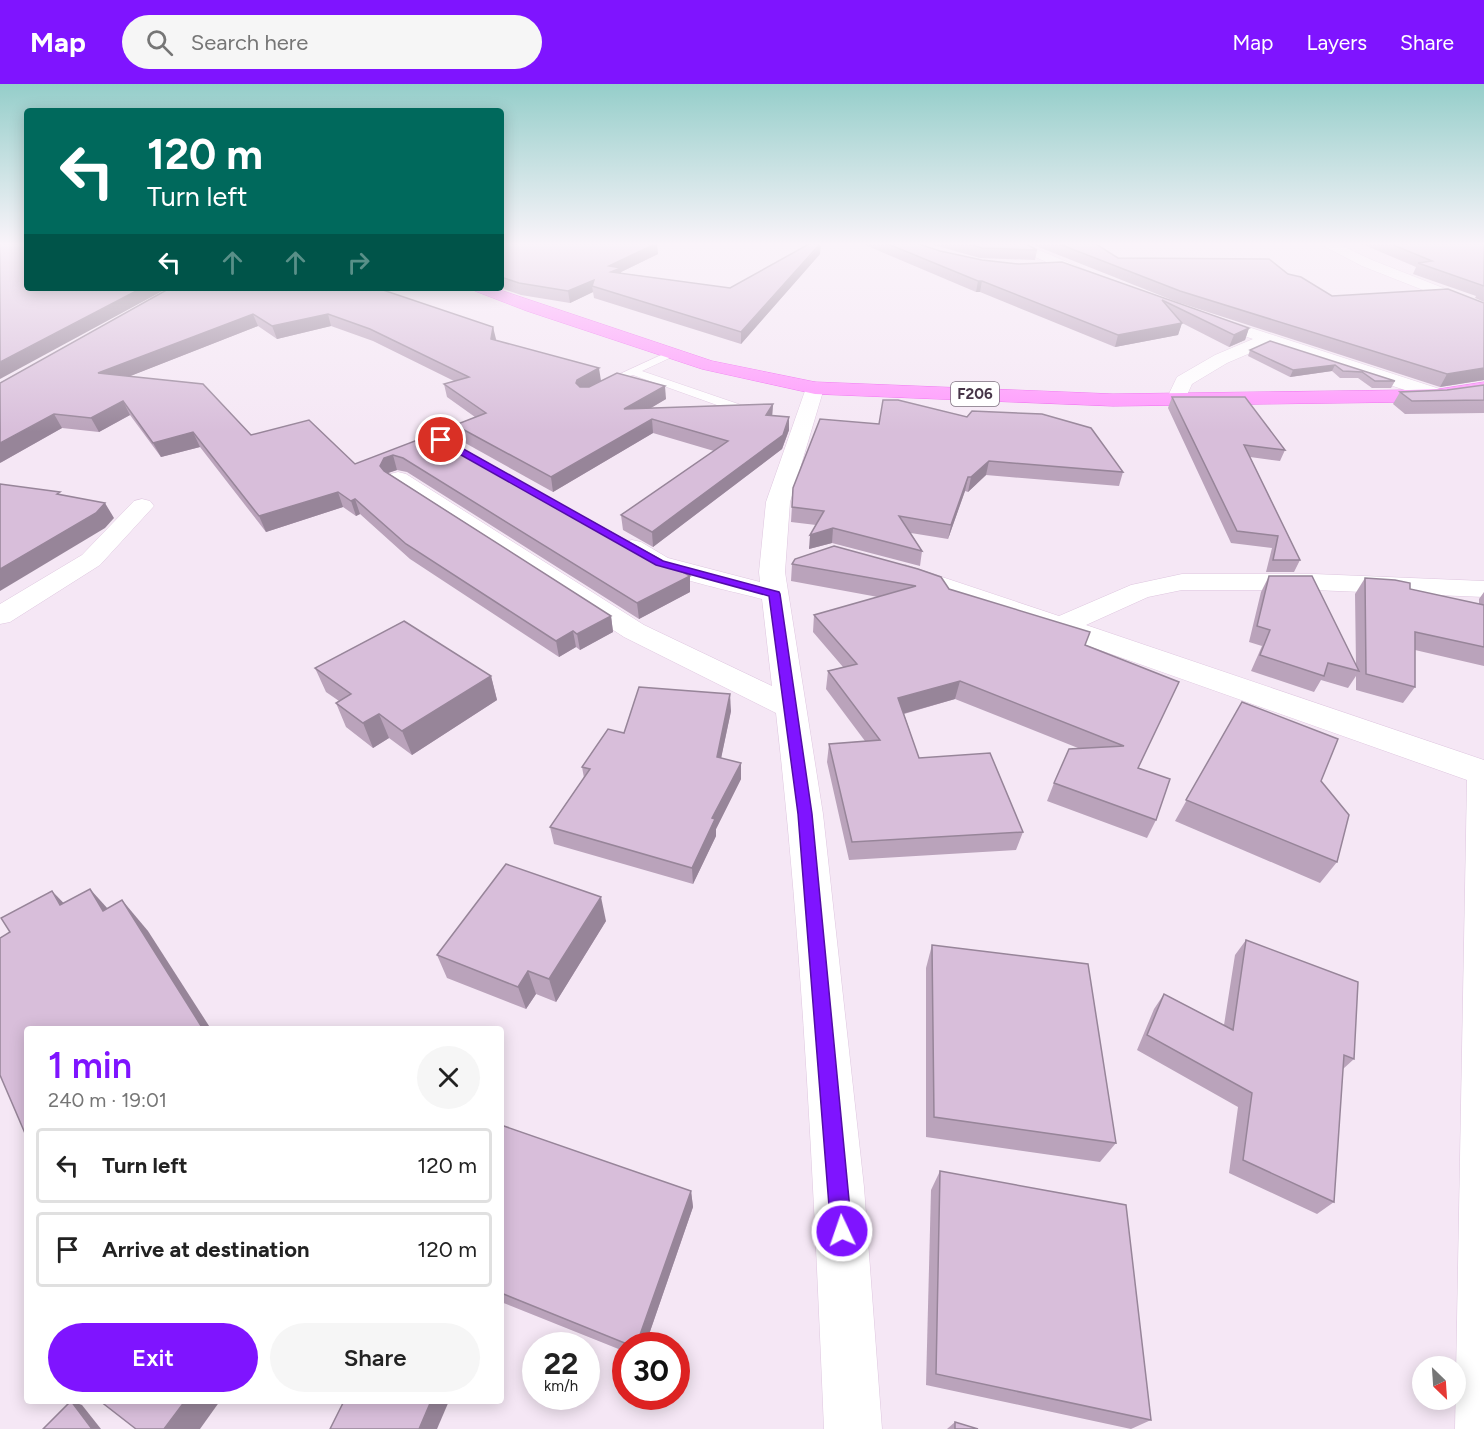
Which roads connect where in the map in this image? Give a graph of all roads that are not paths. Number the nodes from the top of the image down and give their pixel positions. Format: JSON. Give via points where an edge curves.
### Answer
{"nodes":[{"id":1,"x":530,"y":307,"type":"edge"},
{"id":2,"x":1193,"y":314,"type":"edge"},
{"id":3,"x":1268,"y":339,"type":"junction"},
{"id":4,"x":672,"y":353,"type":"junction"},
{"id":5,"x":632,"y":371,"type":"junction"},
{"id":6,"x":614,"y":381,"type":"edge"},
{"id":7,"x":815,"y":388,"type":"junction"},
{"id":8,"x":1484,"y":388,"type":"edge"},
{"id":9,"x":1439,"y":395,"type":"junction"},
{"id":10,"x":1176,"y":400,"type":"junction"},
{"id":11,"x":746,"y":411,"type":"edge"},
{"id":12,"x":398,"y":479,"type":"edge"},
{"id":13,"x":142,"y":506,"type":"dead end"},
{"id":14,"x":607,"y":534,"type":"edge"},
{"id":15,"x":883,"y":567,"type":"edge"},
{"id":16,"x":783,"y":576,"type":"junction"},
{"id":17,"x":1484,"y":590,"type":"edge"},
{"id":18,"x":0,"y":616,"type":"edge"},
{"id":19,"x":1061,"y":626,"type":"junction"},
{"id":20,"x":790,"y":707,"type":"junction"},
{"id":21,"x":1484,"y":773,"type":"edge"},
{"id":22,"x":853,"y":1429,"type":"edge"},
{"id":23,"x":1484,"y":1429,"type":"edge"}],
"edges":[{"from":1,"to":4,"type":"main road","number":"F206"},
{"from":2,"to":3,"type":"street"},
{"from":3,"to":9,"type":"street"},
{"from":3,"to":10,"type":"street","via":[[1221,359],[1184,381]]},
{"from":4,"to":5,"type":"lane"},
{"from":4,"to":7,"type":"main road","number":"F206","via":[[741,374]]},
{"from":5,"to":6,"type":"lane"},
{"from":5,"to":11,"type":"lane"},
{"from":7,"to":10,"type":"main road","number":"F206"},
{"from":7,"to":16,"type":"street","via":[[778,502]]},
{"from":8,"to":9,"type":"main road","number":"F206"},
{"from":9,"to":10,"type":"main road","number":"F206"},
{"from":12,"to":20,"type":"street","via":[[634,631]]},
{"from":13,"to":18,"type":"street","via":[[91,560]]},
{"from":14,"to":16,"type":"street","via":[[659,563]]},
{"from":15,"to":19,"type":"street"},
{"from":16,"to":20,"type":"street"},
{"from":17,"to":19,"type":"street","via":[[1314,582],[1182,582],[1140,591]]},
{"from":19,"to":21,"type":"street"},
{"from":20,"to":22,"type":"street","via":[[805,814],[839,1187]]},
{"from":21,"to":23,"type":"street"}]}
